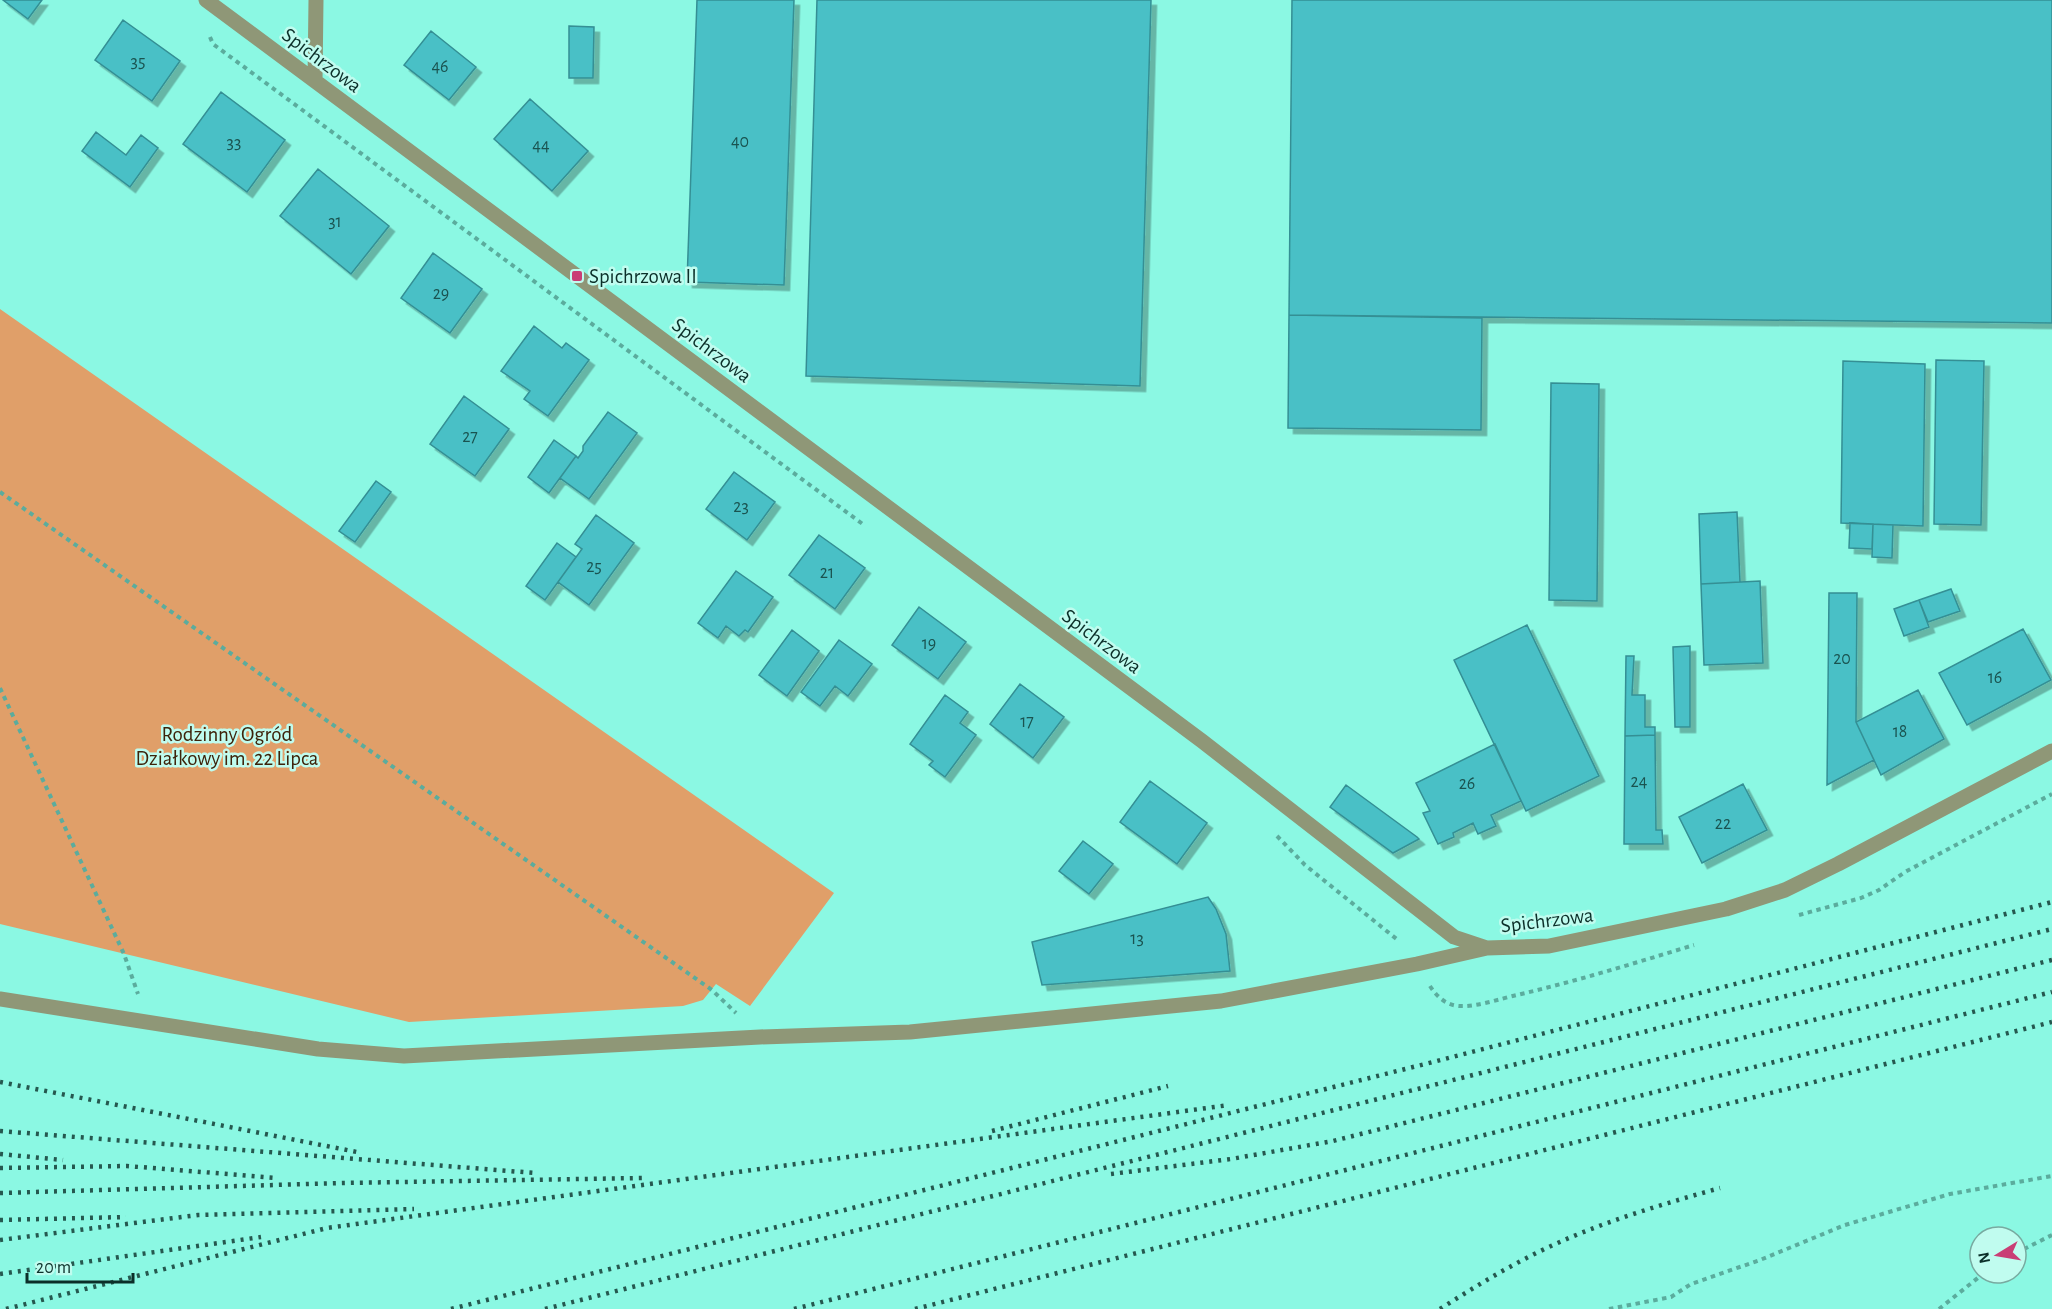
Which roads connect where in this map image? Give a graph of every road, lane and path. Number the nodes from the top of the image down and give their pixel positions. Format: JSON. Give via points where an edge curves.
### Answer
{"nodes":[{"id":1,"x":206,"y":0,"type":"edge"},
{"id":2,"x":316,"y":0,"type":"edge"},
{"id":3,"x":208,"y":33,"type":"dead end"},
{"id":4,"x":315,"y":81,"type":"junction"},
{"id":5,"x":0,"y":492,"type":"edge"},
{"id":6,"x":870,"y":530,"type":"dead end"},
{"id":7,"x":0,"y":688,"type":"edge"},
{"id":8,"x":2052,"y":752,"type":"edge"},
{"id":9,"x":1275,"y":833,"type":"dead end"},
{"id":10,"x":1408,"y":948,"type":"dead end"},
{"id":11,"x":1487,"y":948,"type":"junction"},
{"id":12,"x":712,"y":990,"type":"dead end"},
{"id":13,"x":0,"y":999,"type":"edge"},
{"id":14,"x":148,"y":1022,"type":"junction"},
{"id":15,"x":2052,"y":1176,"type":"edge"},
{"id":16,"x":2052,"y":1235,"type":"edge"},
{"id":17,"x":2028,"y":1247,"type":"edge"},
{"id":18,"x":1969,"y":1285,"type":"edge"},
{"id":19,"x":1609,"y":1309,"type":"edge"},
{"id":20,"x":1939,"y":1309,"type":"edge"}],
"edges":[{"from":1,"to":4,"type":"street","name":"Spichrzowa"},
{"from":2,"to":4,"type":"street"},
{"from":3,"to":6,"type":"path","via":[[222,51]]},
{"from":4,"to":11,"type":"street","name":"Spichrzowa","via":[[1202,741],[1454,937]]},
{"from":5,"to":12,"type":"path"},
{"from":7,"to":14,"type":"path","via":[[124,954]]},
{"from":8,"to":11,"type":"street","name":"Spichrzowa","via":[[1785,890],[1726,909],[1549,946]]},
{"from":9,"to":10,"type":"path","via":[[1305,865]]},
{"from":11,"to":14,"type":"street","via":[[1221,1001],[910,1032],[404,1056],[318,1049]]},
{"from":13,"to":14,"type":"street"},
{"from":15,"to":19,"type":"path","via":[[1950,1194],[1845,1225],[1690,1284],[1671,1296]]},
{"from":16,"to":17,"type":"path"},
{"from":18,"to":20,"type":"path"}]}
